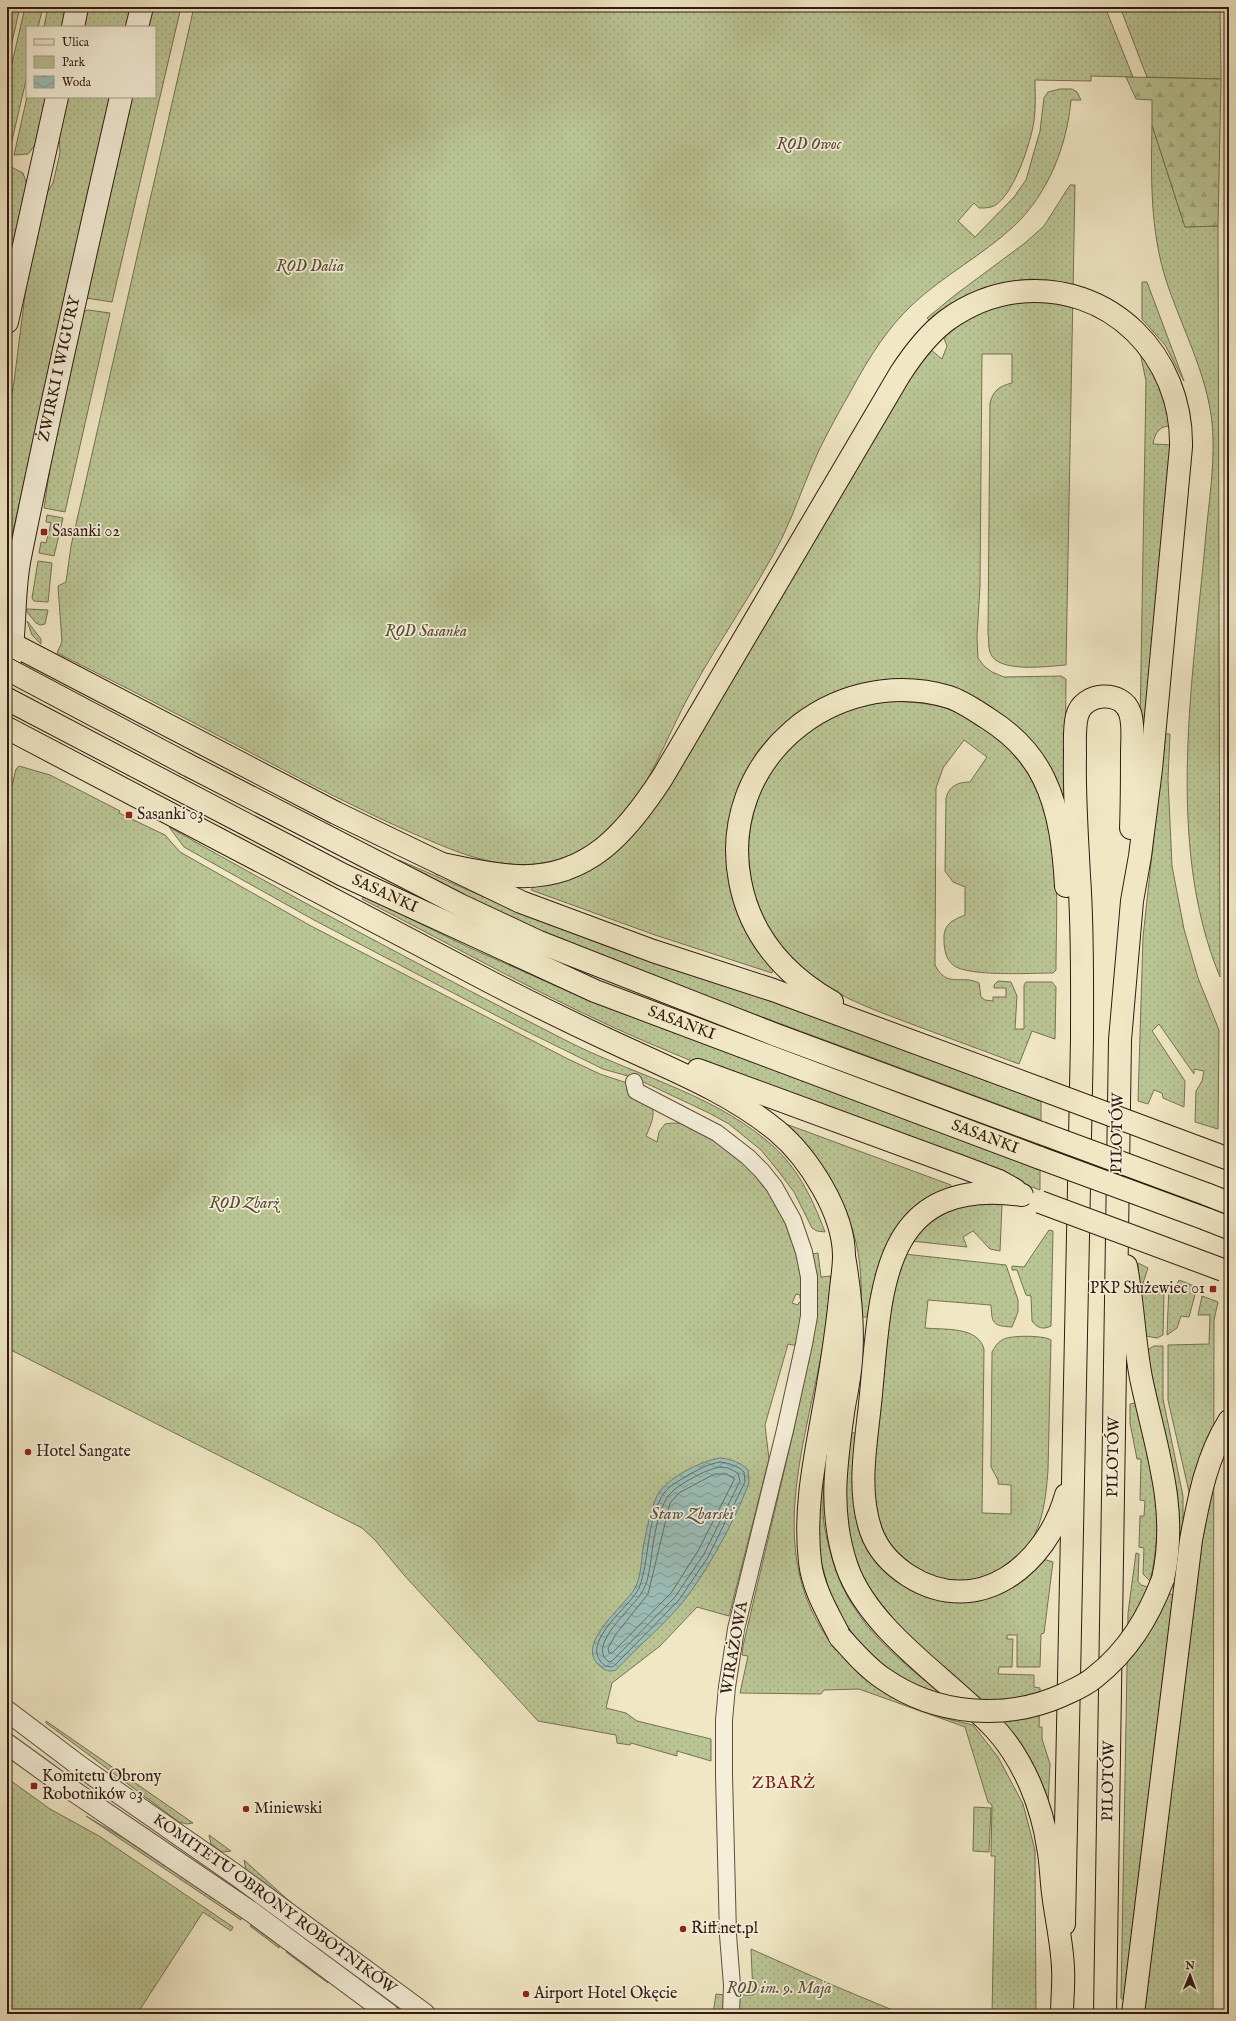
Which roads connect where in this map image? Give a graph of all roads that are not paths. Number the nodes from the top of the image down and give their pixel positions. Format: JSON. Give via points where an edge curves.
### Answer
{"nodes":[{"id":1,"x":77,"y":7,"type":"edge"},
{"id":2,"x":142,"y":7,"type":"edge"},
{"id":3,"x":73,"y":26,"type":"edge"},
{"id":4,"x":137,"y":26,"type":"edge"},
{"id":5,"x":57,"y":98,"type":"edge"},
{"id":6,"x":121,"y":98,"type":"edge"},
{"id":7,"x":7,"y":322,"type":"edge"},
{"id":8,"x":10,"y":643,"type":"edge"},
{"id":9,"x":7,"y":669,"type":"edge"},
{"id":10,"x":7,"y":673,"type":"edge"},
{"id":11,"x":7,"y":699,"type":"edge"},
{"id":12,"x":7,"y":728,"type":"edge"},
{"id":13,"x":442,"y":864,"type":"junction"},
{"id":14,"x":1132,"y":901,"type":"junction"},
{"id":15,"x":905,"y":1038,"type":"junction"},
{"id":16,"x":1082,"y":1039,"type":"junction"},
{"id":17,"x":648,"y":1058,"type":"junction"},
{"id":18,"x":634,"y":1082,"type":"dead end"},
{"id":19,"x":1229,"y":1159,"type":"edge"},
{"id":20,"x":1031,"y":1198,"type":"junction"},
{"id":21,"x":1229,"y":1203,"type":"edge"},
{"id":22,"x":1116,"y":1216,"type":"junction"},
{"id":23,"x":1229,"y":1228,"type":"edge"},
{"id":24,"x":844,"y":1256,"type":"junction"},
{"id":25,"x":1229,"y":1272,"type":"edge"},
{"id":26,"x":1229,"y":1421,"type":"edge"},
{"id":27,"x":1072,"y":1470,"type":"junction"},
{"id":28,"x":7,"y":1711,"type":"edge"},
{"id":29,"x":7,"y":1744,"type":"edge"},
{"id":30,"x":1063,"y":1967,"type":"junction"},
{"id":31,"x":389,"y":2014,"type":"edge"},
{"id":32,"x":425,"y":2014,"type":"edge"},
{"id":33,"x":731,"y":2014,"type":"edge"},
{"id":34,"x":1062,"y":2014,"type":"edge"},
{"id":35,"x":1105,"y":2014,"type":"edge"},
{"id":36,"x":1133,"y":2014,"type":"edge"}],
"edges":[{"from":1,"to":3,"type":"main road"},
{"from":2,"to":4,"type":"main road"},
{"from":5,"to":7,"type":"main road"},
{"from":6,"to":8,"type":"main road","name":"ŻWIRKI I WIGURY","via":[[20,559]]},
{"from":8,"to":10,"type":"main road","name":"ŻWIRKI I WIGURY"},
{"from":8,"to":13,"type":"main road","via":[[336,813]]},
{"from":9,"to":21,"type":"main road","name":"SASANKI","bridge":true,"via":[[460,905],[539,942],[776,1035]]},
{"from":11,"to":23,"type":"main road","name":"SASANKI","bridge":true,"via":[[343,875],[595,991]]},
{"from":12,"to":17,"type":"main road","via":[[489,981]]},
{"from":13,"to":14,"type":"main road","via":[[491,874],[550,874],[596,855],[626,829],[662,778],[852,453],[900,374],[922,344],[948,319],[971,306],[997,296],[1040,291],[1095,304],[1118,317],[1149,345],[1171,386],[1181,426],[1180,468],[1151,769]]},
{"from":13,"to":15,"type":"main road","via":[[521,902],[572,922]]},
{"from":14,"to":16,"type":"main road","via":[[1131,717],[1122,702],[1110,697],[1099,697],[1083,702],[1076,726],[1075,796],[1080,892]]},
{"from":14,"to":22,"type":"main road","name":"PILOTÓW","via":[[1120,1040]]},
{"from":15,"to":16,"type":"main road","via":[[828,1000],[781,963],[759,935],[748,911],[737,860],[739,828],[744,805],[752,783],[768,756],[790,733],[821,710],[855,696],[888,691],[919,692],[950,698],[979,712],[1014,738],[1044,779],[1059,829],[1065,874],[1071,977]]},
{"from":15,"to":19,"type":"main road","bridge":true},
{"from":16,"to":27,"type":"main road"},
{"from":17,"to":20,"type":"main road","via":[[685,1066],[746,1087],[979,1173]]},
{"from":17,"to":24,"type":"main road","via":[[718,1093],[778,1133],[800,1156],[821,1185],[834,1210]]},
{"from":18,"to":33,"type":"street","name":"WIRAŻOWA","via":[[636,1091],[717,1133],[762,1171],[781,1197],[793,1220],[804,1252],[810,1290],[809,1316],[796,1386],[730,1661],[724,1720],[724,1775]]},
{"from":20,"to":25,"type":"main road","bridge":true},
{"from":20,"to":27,"type":"main road","via":[[981,1192],[959,1196],[935,1206],[913,1222],[895,1250],[879,1310],[863,1476],[871,1532],[881,1551],[896,1568],[919,1582],[944,1591],[970,1592],[993,1586],[1022,1567],[1045,1541],[1066,1497]]},
{"from":22,"to":24,"type":"main road","bridge":true,"via":[[1130,1285],[1141,1378],[1167,1498],[1169,1534],[1163,1579],[1141,1626],[1108,1667],[1094,1679],[1069,1693],[1016,1710],[969,1710],[936,1704],[883,1679],[840,1637],[817,1590],[810,1564],[810,1486],[835,1344]]},
{"from":22,"to":35,"type":"main road","name":"PILOTÓW"},
{"from":24,"to":30,"type":"main road","via":[[853,1322],[851,1362],[838,1447],[835,1512],[839,1541],[848,1569],[860,1593],[882,1623],[996,1730],[1029,1780],[1048,1847]]},
{"from":26,"to":36,"type":"main road","via":[[1209,1463],[1201,1488],[1191,1540]]},
{"from":27,"to":30,"type":"main road"},
{"from":28,"to":32,"type":"street","name":"KOMITETU OBRONY ROBOTNIKÓW"},
{"from":29,"to":31,"type":"street","name":"KOMITETU OBRONY ROBOTNIKÓW","via":[[253,1913]]},
{"from":30,"to":34,"type":"main road"}]}
